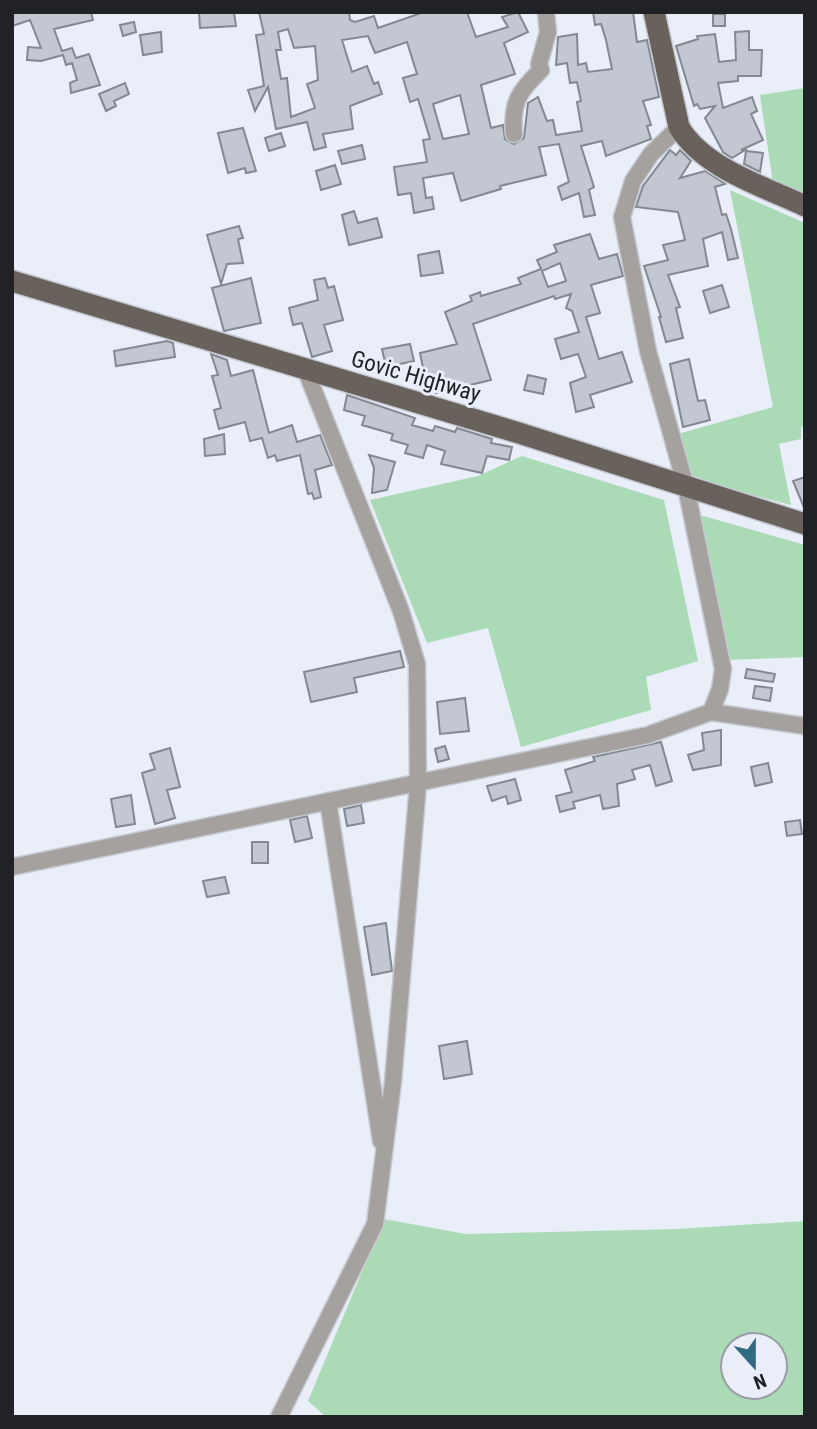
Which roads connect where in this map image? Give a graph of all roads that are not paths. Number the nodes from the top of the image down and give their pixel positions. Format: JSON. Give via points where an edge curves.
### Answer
{"nodes":[{"id":1,"x":546,"y":12,"type":"edge"},
{"id":2,"x":654,"y":12,"type":"edge"},
{"id":3,"x":679,"y":127,"type":"junction"},
{"id":4,"x":514,"y":134,"type":"dead end"},
{"id":5,"x":805,"y":206,"type":"edge"},
{"id":6,"x":12,"y":281,"type":"edge"},
{"id":7,"x":306,"y":370,"type":"junction"},
{"id":8,"x":685,"y":487,"type":"junction"},
{"id":9,"x":805,"y":524,"type":"edge"},
{"id":10,"x":711,"y":712,"type":"junction"},
{"id":11,"x":805,"y":726,"type":"edge"},
{"id":12,"x":418,"y":784,"type":"junction"},
{"id":13,"x":328,"y":801,"type":"junction"},
{"id":14,"x":12,"y":867,"type":"edge"},
{"id":15,"x":383,"y":1159,"type":"junction"},
{"id":16,"x":279,"y":1417,"type":"edge"}],
"edges":[{"from":1,"to":4,"type":"street","via":[[548,32],[541,70],[518,93],[513,106]]},
{"from":2,"to":3,"type":"main road"},
{"from":3,"to":5,"type":"main road","via":[[688,142],[708,157]]},
{"from":3,"to":8,"type":"street","via":[[651,154],[633,181],[622,217],[649,351]]},
{"from":6,"to":7,"type":"main road","name":"Govic Highway"},
{"from":7,"to":8,"type":"main road","name":"Govic Highway"},
{"from":7,"to":12,"type":"street","via":[[401,611],[417,664]]},
{"from":8,"to":9,"type":"main road","name":"Govic Highway"},
{"from":8,"to":10,"type":"street","via":[[723,669]]},
{"from":10,"to":11,"type":"street"},
{"from":10,"to":12,"type":"street","via":[[648,735]]},
{"from":12,"to":13,"type":"street"},
{"from":12,"to":15,"type":"street"},
{"from":13,"to":14,"type":"street"},
{"from":13,"to":15,"type":"street"},
{"from":15,"to":16,"type":"street","via":[[374,1224]]}]}
